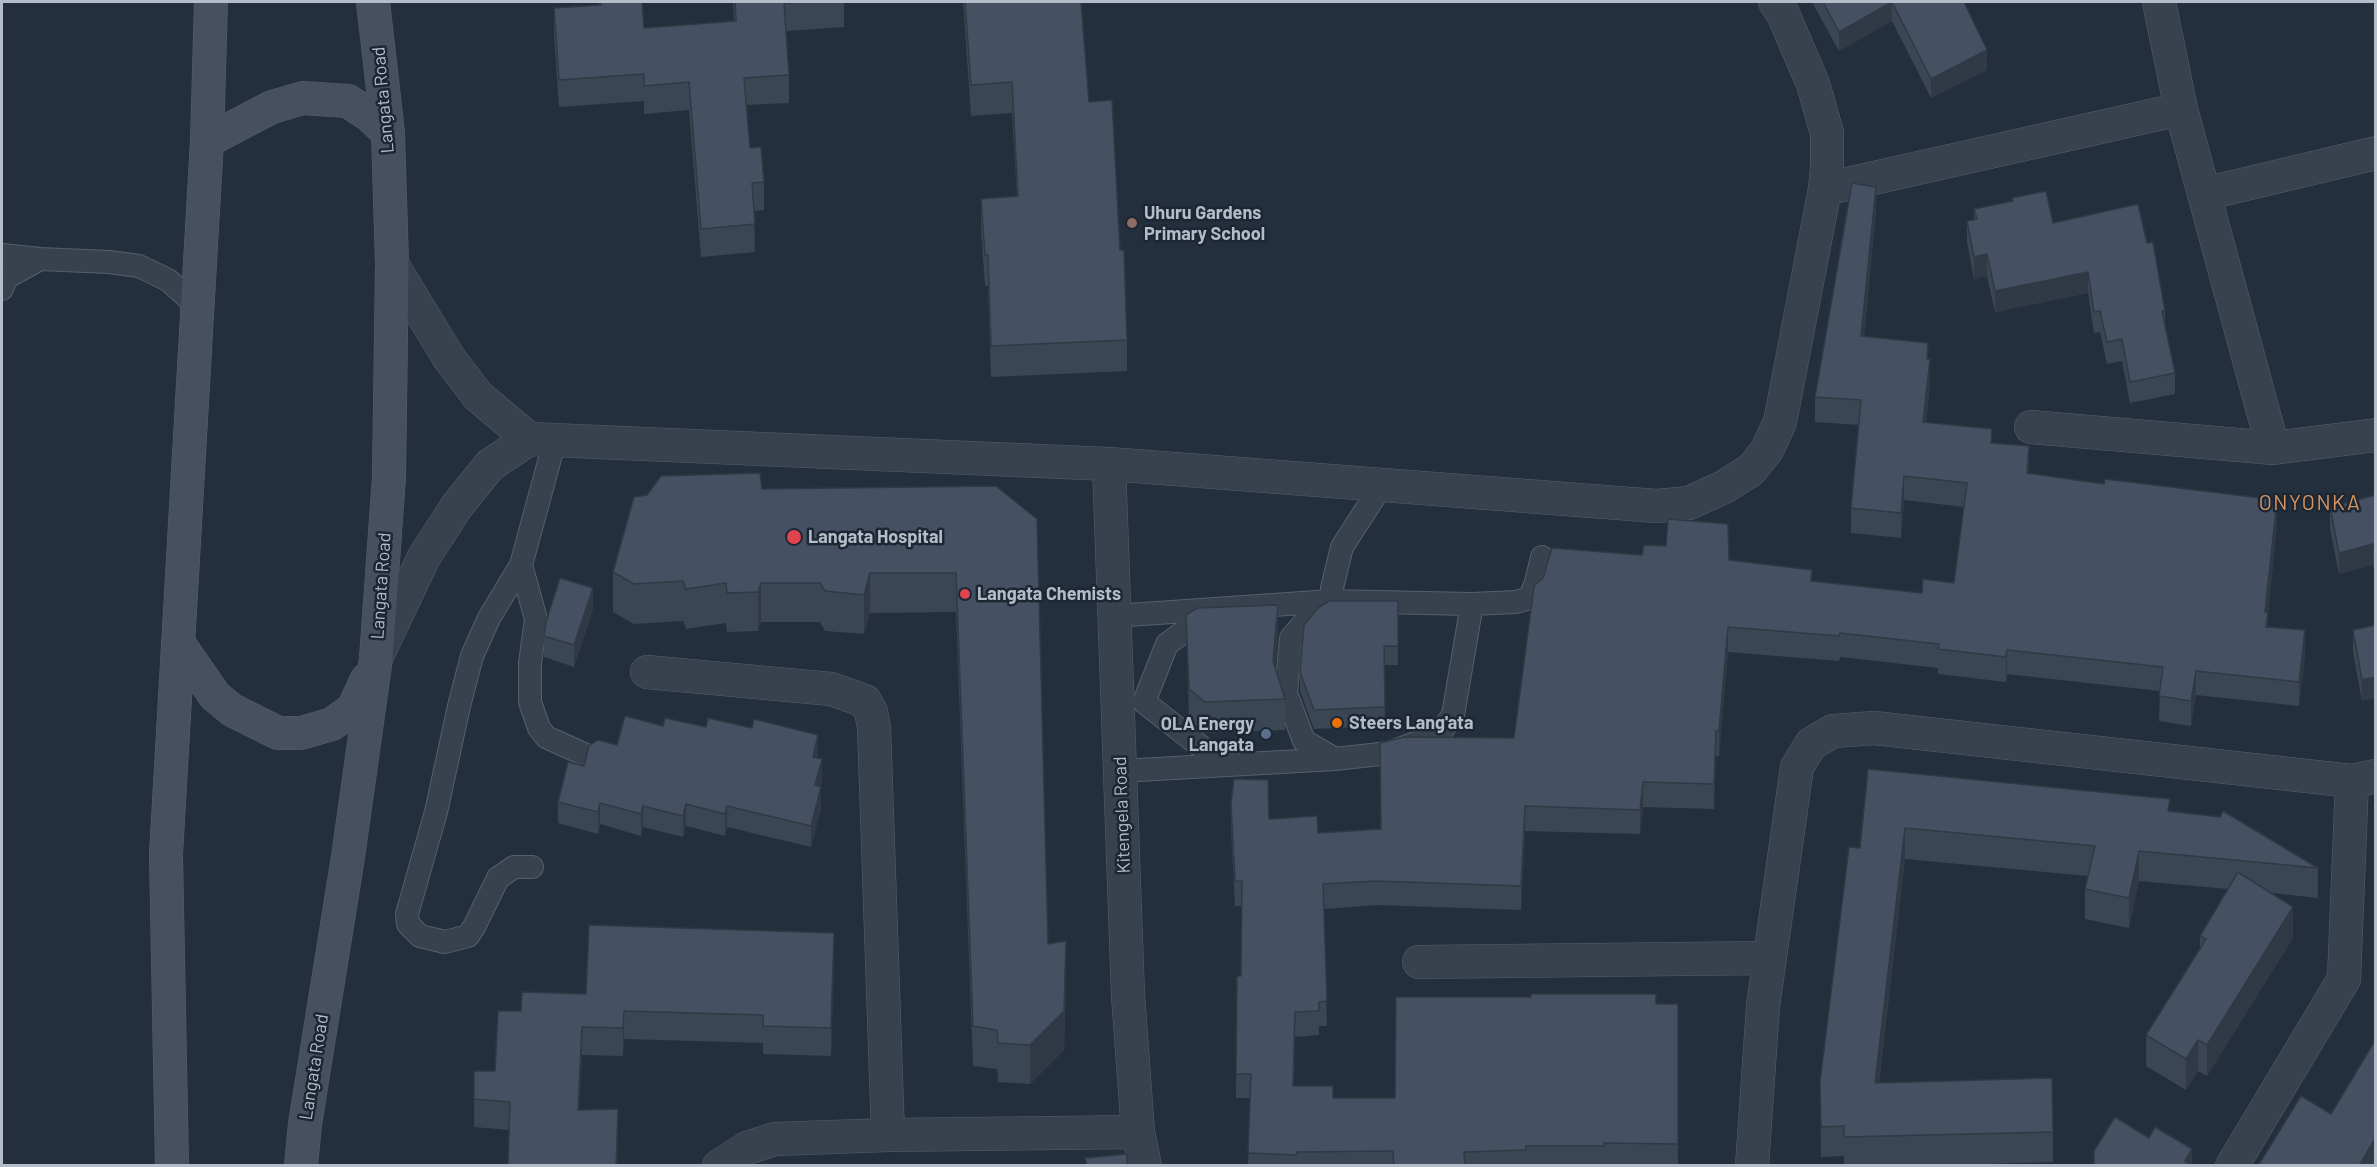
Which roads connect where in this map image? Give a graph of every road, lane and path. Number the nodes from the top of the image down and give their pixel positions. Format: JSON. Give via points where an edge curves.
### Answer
{"nodes":[{"id":1,"x":211,"y":2,"type":"edge"},
{"id":2,"x":373,"y":2,"type":"edge"},
{"id":3,"x":1775,"y":2,"type":"edge"},
{"id":4,"x":2159,"y":2,"type":"edge"},
{"id":5,"x":2181,"y":109,"type":"junction"},
{"id":6,"x":388,"y":133,"type":"junction"},
{"id":7,"x":207,"y":141,"type":"junction"},
{"id":8,"x":2376,"y":153,"type":"edge"},
{"id":9,"x":1825,"y":189,"type":"junction"},
{"id":10,"x":2204,"y":194,"type":"junction"},
{"id":11,"x":2,"y":255,"type":"edge"},
{"id":12,"x":39,"y":259,"type":"junction"},
{"id":13,"x":392,"y":264,"type":"junction"},
{"id":14,"x":2,"y":289,"type":"edge"},
{"id":15,"x":197,"y":306,"type":"junction"},
{"id":16,"x":2031,"y":428,"type":"dead end"},
{"id":17,"x":2376,"y":435,"type":"edge"},
{"id":18,"x":542,"y":440,"type":"junction"},
{"id":19,"x":2273,"y":448,"type":"junction"},
{"id":20,"x":1109,"y":464,"type":"junction"},
{"id":21,"x":1382,"y":485,"type":"junction"},
{"id":22,"x":1542,"y":557,"type":"dead end"},
{"id":23,"x":521,"y":565,"type":"junction"},
{"id":24,"x":1331,"y":601,"type":"junction"},
{"id":25,"x":1472,"y":604,"type":"junction"},
{"id":26,"x":1214,"y":609,"type":"junction"},
{"id":27,"x":1114,"y":616,"type":"junction"},
{"id":28,"x":178,"y":644,"type":"junction"},
{"id":29,"x":376,"y":658,"type":"junction"},
{"id":30,"x":647,"y":672,"type":"dead end"},
{"id":31,"x":586,"y":755,"type":"edge"},
{"id":32,"x":1335,"y":759,"type":"junction"},
{"id":33,"x":1223,"y":764,"type":"junction"},
{"id":34,"x":1120,"y":771,"type":"junction"},
{"id":35,"x":2364,"y":778,"type":"edge"},
{"id":36,"x":532,"y":867,"type":"dead end"},
{"id":37,"x":1769,"y":958,"type":"junction"},
{"id":38,"x":1419,"y":962,"type":"dead end"},
{"id":39,"x":1138,"y":1132,"type":"junction"},
{"id":40,"x":888,"y":1135,"type":"junction"},
{"id":41,"x":172,"y":1166,"type":"edge"},
{"id":42,"x":301,"y":1166,"type":"edge"},
{"id":43,"x":719,"y":1166,"type":"edge"},
{"id":44,"x":1145,"y":1166,"type":"edge"},
{"id":45,"x":1752,"y":1166,"type":"edge"},
{"id":46,"x":2232,"y":1166,"type":"edge"}],
"edges":[{"from":1,"to":7,"type":"main road"},
{"from":2,"to":6,"type":"main road","name":"Langata Road"},
{"from":3,"to":9,"type":"street","via":[[1813,84],[1827,133]]},
{"from":4,"to":5,"type":"street"},
{"from":5,"to":9,"type":"street"},
{"from":5,"to":10,"type":"street"},
{"from":6,"to":7,"type":"main road","via":[[348,101],[303,98],[272,107]]},
{"from":6,"to":13,"type":"main road","name":"Langata Road"},
{"from":7,"to":15,"type":"main road"},
{"from":8,"to":10,"type":"street"},
{"from":9,"to":21,"type":"street","via":[[1780,422],[1767,450],[1751,470],[1689,503],[1657,506]]},
{"from":10,"to":19,"type":"street"},
{"from":11,"to":12,"type":"lane"},
{"from":12,"to":14,"type":"lane","via":[[6,278]]},
{"from":12,"to":15,"type":"lane","via":[[139,266],[168,280]]},
{"from":13,"to":18,"type":"street","via":[[448,358],[478,396]]},
{"from":13,"to":29,"type":"main road","name":"Langata Road","via":[[389,477]]},
{"from":15,"to":28,"type":"main road"},
{"from":16,"to":19,"type":"street"},
{"from":17,"to":19,"type":"street"},
{"from":18,"to":20,"type":"street"},
{"from":18,"to":23,"type":"lane"},
{"from":18,"to":29,"type":"street","via":[[490,465],[457,506],[424,557]]},
{"from":20,"to":21,"type":"street"},
{"from":20,"to":27,"type":"street","name":"Kitengela Road"},
{"from":21,"to":24,"type":"lane","via":[[1342,547]]},
{"from":22,"to":25,"type":"lane","via":[[1530,598]]},
{"from":23,"to":31,"type":"lane","via":[[536,619],[530,702],[546,737]]},
{"from":23,"to":36,"type":"lane","via":[[489,618],[472,656],[436,812],[407,914],[408,924],[420,936],[445,942],[468,936],[498,878],[514,867]]},
{"from":24,"to":25,"type":"lane"},
{"from":24,"to":26,"type":"lane"},
{"from":24,"to":32,"type":"lane","via":[[1309,617],[1291,638],[1286,693],[1304,741]]},
{"from":25,"to":32,"type":"lane","via":[[1449,723],[1426,739],[1389,753]]},
{"from":26,"to":27,"type":"lane"},
{"from":26,"to":33,"type":"lane","via":[[1167,644],[1144,702]]},
{"from":27,"to":34,"type":"street","name":"Kitengela Road"},
{"from":28,"to":29,"type":"main road","via":[[215,696],[232,710],[278,733],[300,733],[332,724],[353,709]]},
{"from":28,"to":41,"type":"main road","via":[[166,854]]},
{"from":29,"to":42,"type":"main road","name":"Langata Road"},
{"from":30,"to":40,"type":"street","via":[[831,689],[865,701],[871,712]]},
{"from":32,"to":33,"type":"lane"},
{"from":33,"to":34,"type":"lane"},
{"from":34,"to":39,"type":"street","name":"Kitengela Road","via":[[1128,995]]},
{"from":35,"to":37,"type":"street","via":[[1874,728],[1833,731],[1811,744],[1797,767]]},
{"from":35,"to":46,"type":"street","via":[[2344,979]]},
{"from":37,"to":38,"type":"street"},
{"from":37,"to":45,"type":"street"},
{"from":39,"to":40,"type":"street"},
{"from":39,"to":44,"type":"street","name":"Kitengela Road"},
{"from":40,"to":43,"type":"street","via":[[775,1139],[747,1148]]}]}
